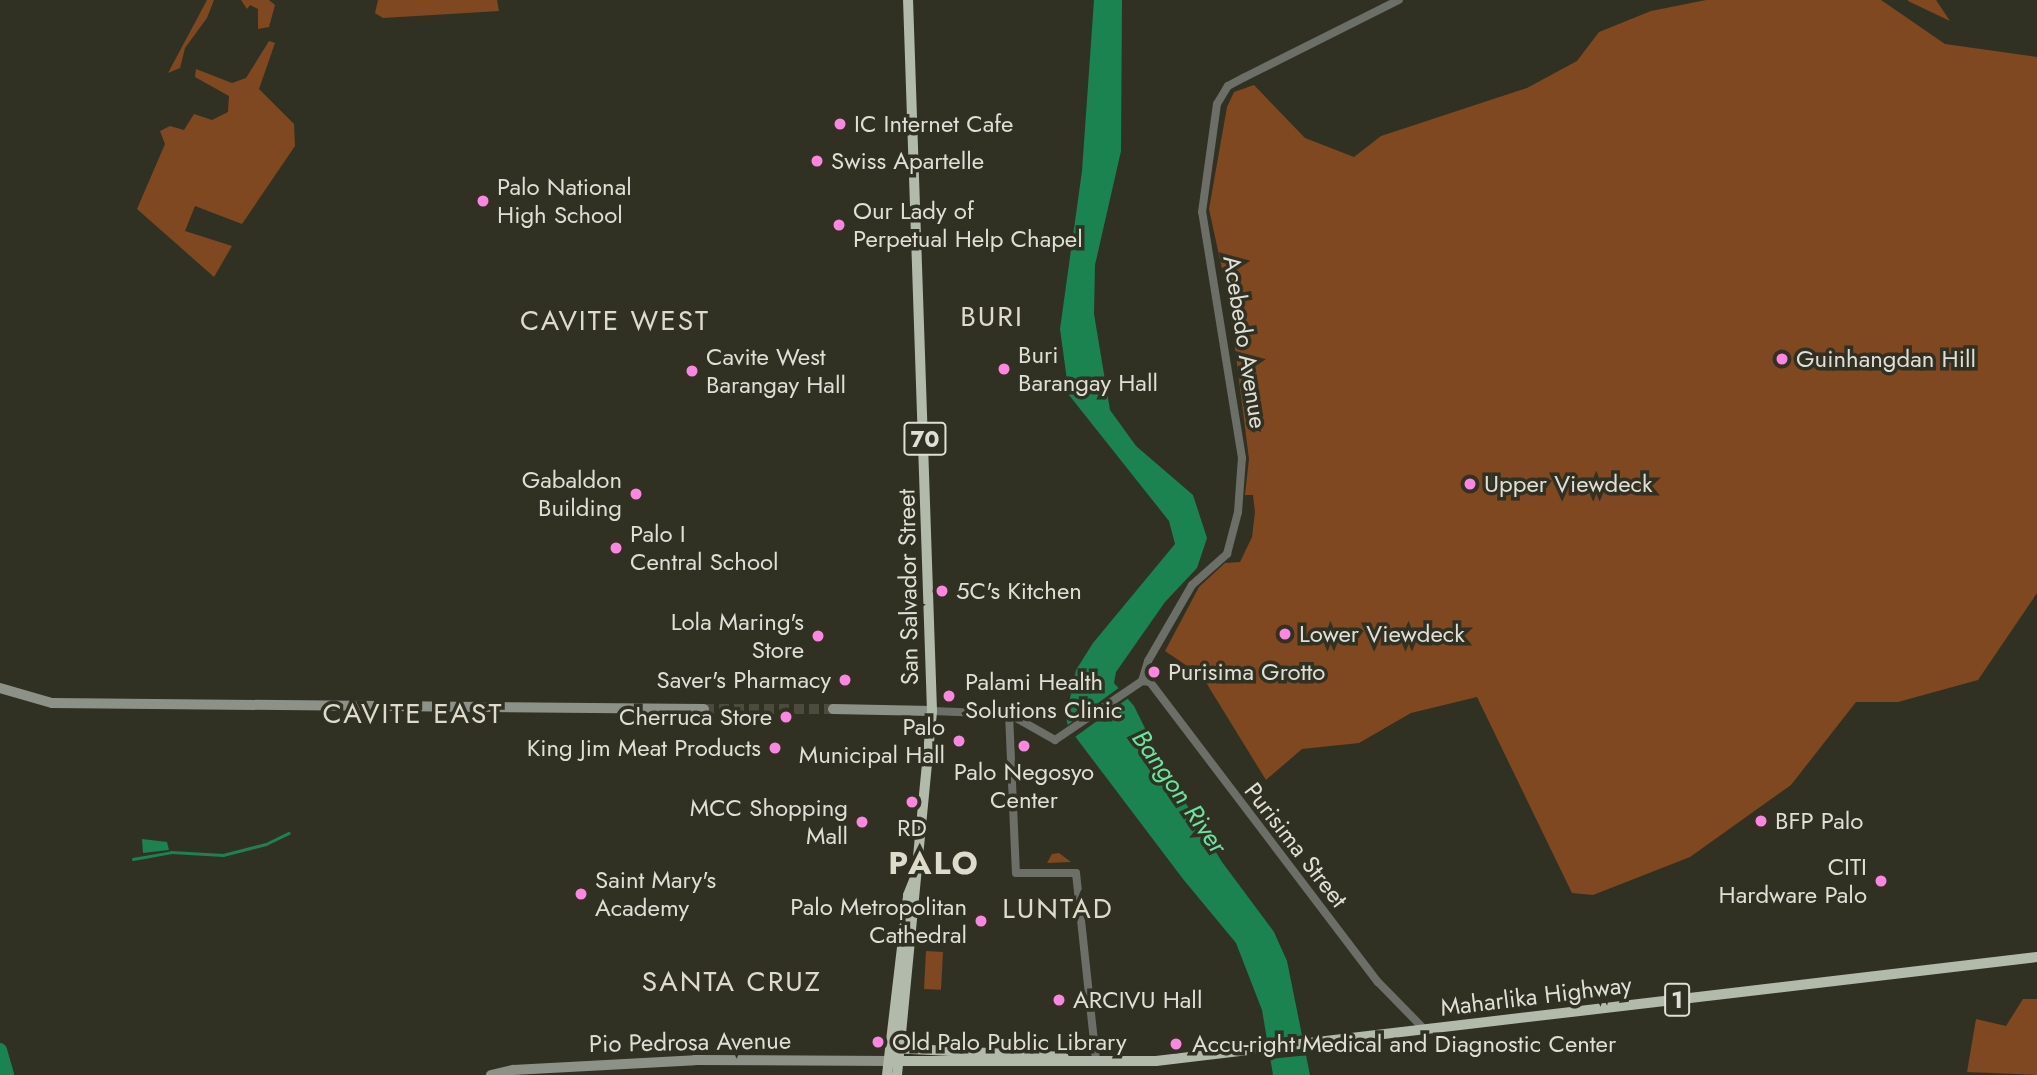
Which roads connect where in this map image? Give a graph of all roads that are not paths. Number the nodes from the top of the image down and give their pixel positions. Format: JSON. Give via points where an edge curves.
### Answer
{"nodes":[{"id":1,"x":908,"y":0,"type":"edge"},
{"id":2,"x":1399,"y":0,"type":"edge"},
{"id":3,"x":1142,"y":681,"type":"junction"},
{"id":4,"x":0,"y":688,"type":"edge"},
{"id":5,"x":704,"y":709,"type":"tunnel mouth"},
{"id":6,"x":833,"y":709,"type":"tunnel mouth"},
{"id":7,"x":932,"y":710,"type":"junction"},
{"id":8,"x":1009,"y":714,"type":"junction"},
{"id":9,"x":2037,"y":957,"type":"edge"},
{"id":10,"x":1426,"y":1031,"type":"junction"},
{"id":11,"x":896,"y":1054,"type":"junction"},
{"id":12,"x":1096,"y":1060,"type":"junction"},
{"id":13,"x":491,"y":1075,"type":"edge"},
{"id":14,"x":887,"y":1075,"type":"edge"},
{"id":15,"x":897,"y":1075,"type":"edge"}],
"edges":[{"from":1,"to":7,"type":"highway","name":"San Salvador Street","number":"70"},
{"from":2,"to":3,"type":"street","name":"Acebedo Avenue","via":[[1228,86],[1217,104],[1202,212],[1242,458],[1238,512],[1227,554],[1192,585],[1148,661]]},
{"from":3,"to":8,"type":"street","via":[[1051,740]]},
{"from":3,"to":10,"type":"street","name":"Purisima Street","via":[[1150,682],[1378,982]]},
{"from":4,"to":5,"type":"main road","via":[[52,703]]},
{"from":6,"to":7,"type":"main road"},
{"from":7,"to":8,"type":"street"},
{"from":7,"to":11,"type":"highway","name":"San Salvador Street","number":"70","via":[[915,878],[908,895]]},
{"from":8,"to":12,"type":"street","via":[[1016,873],[1076,873]]},
{"from":9,"to":10,"type":"highway","name":"Maharlika Highway","number":"1"},
{"from":10,"to":12,"type":"highway","name":"Maharlika Highway","number":"1","via":[[1156,1061]]},
{"from":11,"to":12,"type":"highway","number":"1"},
{"from":11,"to":13,"type":"main road","name":"Pio Pedrosa Avenue","via":[[695,1060]]},
{"from":11,"to":14,"type":"highway","name":"San Salvador Street"},
{"from":11,"to":15,"type":"highway","name":"San Salvador Street"}]}
